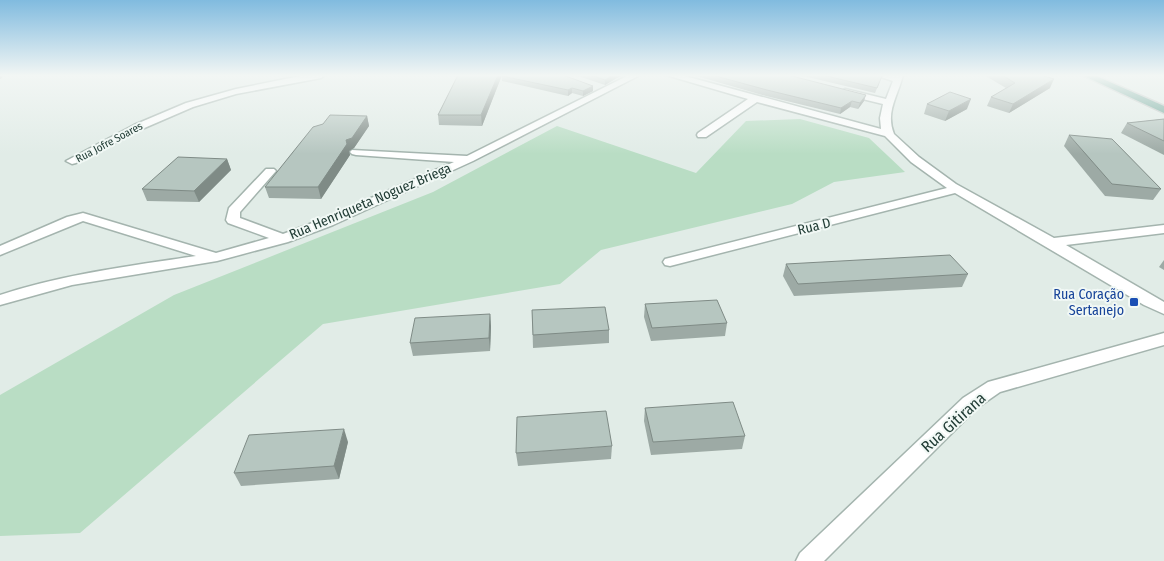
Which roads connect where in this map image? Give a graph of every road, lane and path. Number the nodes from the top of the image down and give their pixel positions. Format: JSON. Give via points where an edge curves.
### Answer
{"nodes":[{"id":1,"x":203,"y":101,"type":"edge"},
{"id":2,"x":577,"y":101,"type":"edge"},
{"id":3,"x":751,"y":101,"type":"edge"},
{"id":4,"x":768,"y":101,"type":"edge"},
{"id":5,"x":885,"y":101,"type":"edge"},
{"id":6,"x":1144,"y":101,"type":"edge"},
{"id":7,"x":888,"y":102,"type":"joint"},
{"id":8,"x":1164,"y":110,"type":"edge"},
{"id":9,"x":888,"y":134,"type":"junction"},
{"id":10,"x":702,"y":135,"type":"dead end"},
{"id":11,"x":356,"y":152,"type":"dead end"},
{"id":12,"x":469,"y":159,"type":"junction"},
{"id":13,"x":72,"y":162,"type":"dead end"},
{"id":14,"x":270,"y":171,"type":"dead end"},
{"id":15,"x":958,"y":189,"type":"junction"},
{"id":16,"x":1164,"y":230,"type":"edge"},
{"id":17,"x":283,"y":239,"type":"junction"},
{"id":18,"x":1051,"y":243,"type":"junction"},
{"id":19,"x":0,"y":252,"type":"edge"},
{"id":20,"x":217,"y":257,"type":"junction"},
{"id":21,"x":670,"y":262,"type":"dead end"},
{"id":22,"x":0,"y":300,"type":"edge"},
{"id":23,"x":1161,"y":305,"type":"edge"},
{"id":24,"x":1164,"y":339,"type":"edge"},
{"id":25,"x":808,"y":561,"type":"edge"}],
"edges":[{"from":1,"to":13,"type":"street","name":"Rua Jofre Soares","via":[[143,123]]},
{"from":2,"to":12,"type":"street","name":"Rua Henriqueta Noguez Briega"},
{"from":3,"to":10,"type":"street"},
{"from":4,"to":9,"type":"street"},
{"from":5,"to":7,"type":"street"},
{"from":6,"to":8,"type":"main road"},
{"from":7,"to":9,"type":"street","via":[[885,113]]},
{"from":9,"to":15,"type":"street","via":[[910,156]]},
{"from":11,"to":12,"type":"street"},
{"from":12,"to":17,"type":"street","name":"Rua Henriqueta Noguez Briega"},
{"from":14,"to":17,"type":"street","via":[[234,211],[233,220]]},
{"from":15,"to":18,"type":"street"},
{"from":15,"to":21,"type":"street","name":"Rua D"},
{"from":16,"to":18,"type":"street"},
{"from":17,"to":20,"type":"street","name":"Rua Henriqueta Noguez Briega"},
{"from":18,"to":23,"type":"street"},
{"from":19,"to":20,"type":"street","via":[[84,217]]},
{"from":20,"to":22,"type":"street","name":"Rua Henriqueta Noguez Briega","via":[[72,280]]},
{"from":24,"to":25,"type":"street","name":"Rua Gitirana","via":[[994,387],[970,403]]}]}
